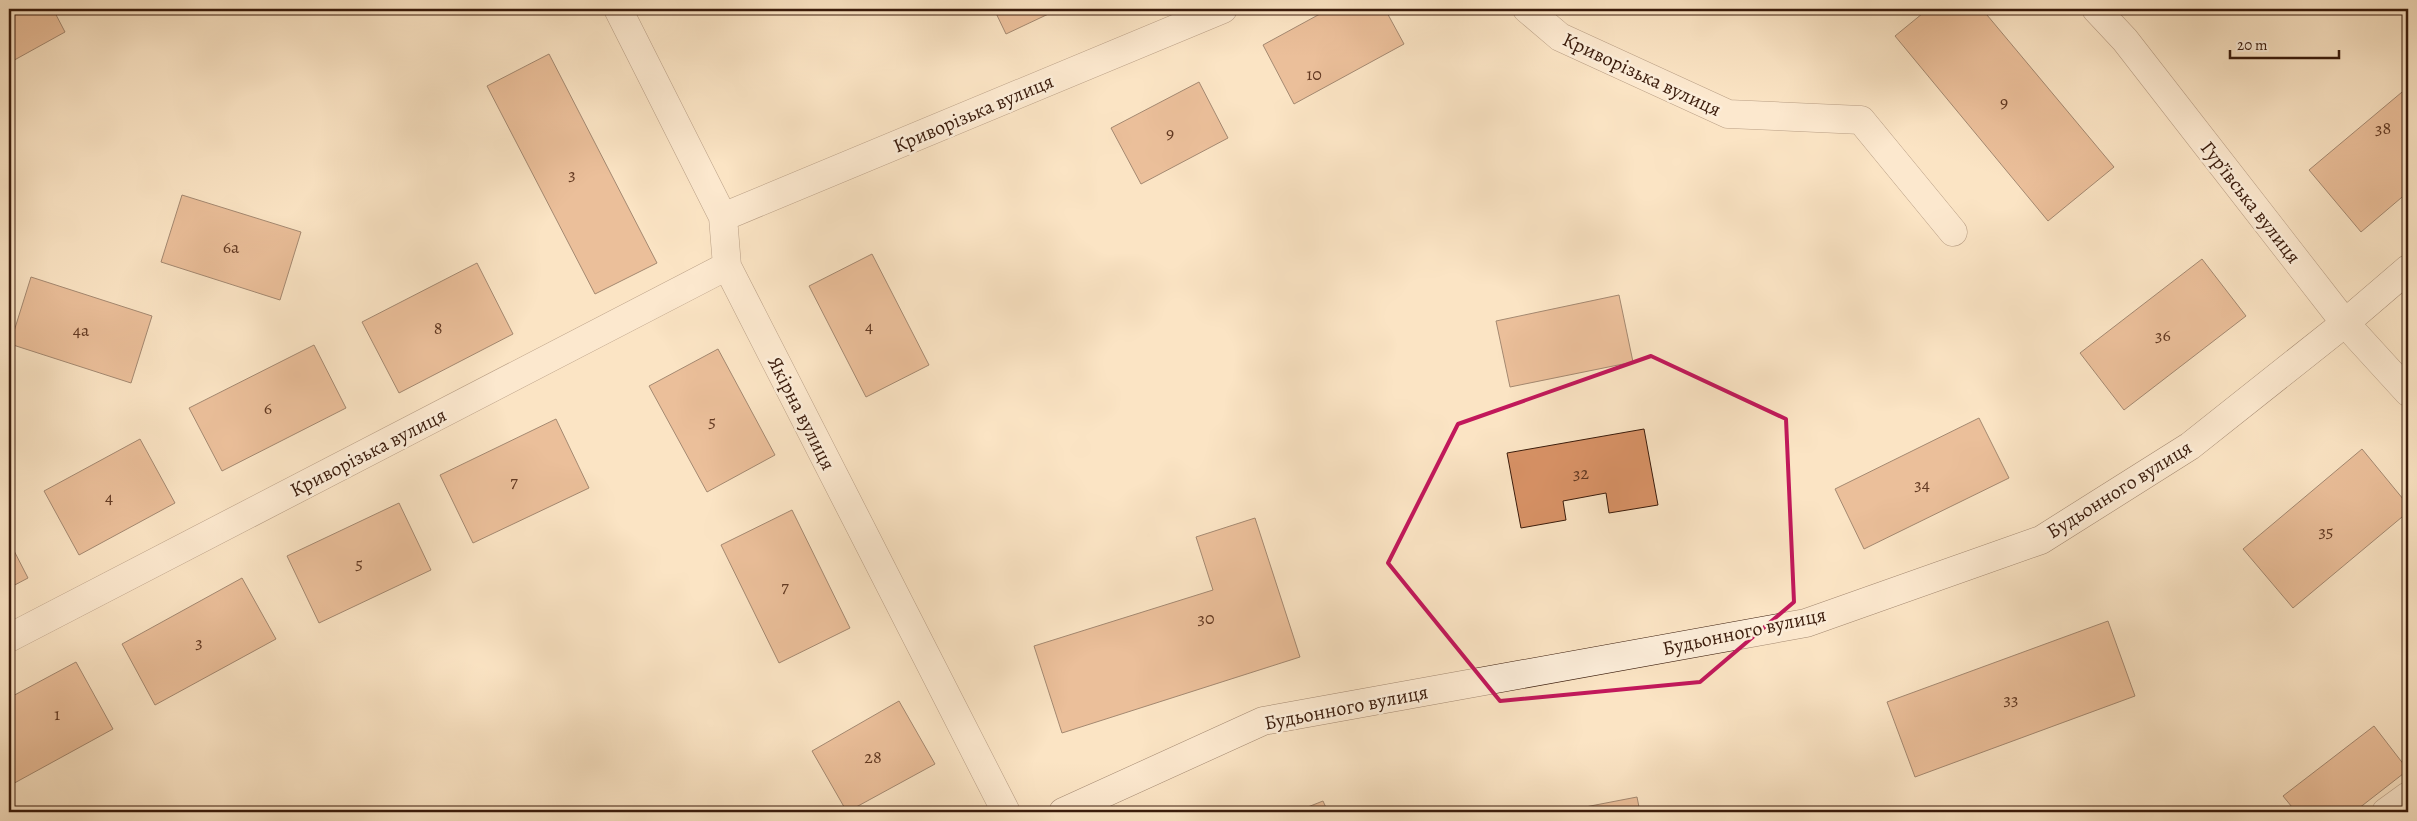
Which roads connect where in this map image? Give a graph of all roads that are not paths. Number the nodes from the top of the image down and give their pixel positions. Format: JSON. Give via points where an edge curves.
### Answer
{"nodes":[{"id":1,"x":618,"y":9,"type":"edge"},
{"id":2,"x":1223,"y":9,"type":"edge"},
{"id":3,"x":1527,"y":9,"type":"edge"},
{"id":4,"x":2096,"y":9,"type":"edge"},
{"id":5,"x":723,"y":217,"type":"junction"},
{"id":6,"x":1953,"y":232,"type":"dead end"},
{"id":7,"x":727,"y":266,"type":"junction"},
{"id":8,"x":2408,"y":269,"type":"edge"},
{"id":9,"x":2345,"y":323,"type":"junction"},
{"id":10,"x":2408,"y":392,"type":"edge"},
{"id":11,"x":9,"y":638,"type":"edge"},
{"id":12,"x":2408,"y":796,"type":"edge"},
{"id":13,"x":1006,"y":812,"type":"edge"},
{"id":14,"x":1063,"y":812,"type":"edge"},
{"id":15,"x":2386,"y":812,"type":"edge"}],
"edges":[{"from":1,"to":5,"type":"street","name":"Якірна вулиця"},
{"from":2,"to":5,"type":"street","name":"Криворізька вулиця"},
{"from":3,"to":6,"type":"street","name":"Криворізька вулиця","via":[[1560,37],[1728,114],[1861,120]]},
{"from":4,"to":9,"type":"street","name":"Гур’ївська вулиця","via":[[2125,40]]},
{"from":5,"to":7,"type":"street","name":"Якірна вулиця"},
{"from":7,"to":11,"type":"street","name":"Криворізька вулиця"},
{"from":7,"to":13,"type":"street","name":"Якірна вулиця"},
{"from":8,"to":9,"type":"street","name":"Будьонного вулиця"},
{"from":9,"to":10,"type":"street","name":"Гур’ївська вулиця"},
{"from":9,"to":14,"type":"street","name":"Будьонного вулиця","via":[[2190,446],[2041,540],[1806,623],[1263,721]]},
{"from":12,"to":15,"type":"street"}]}
